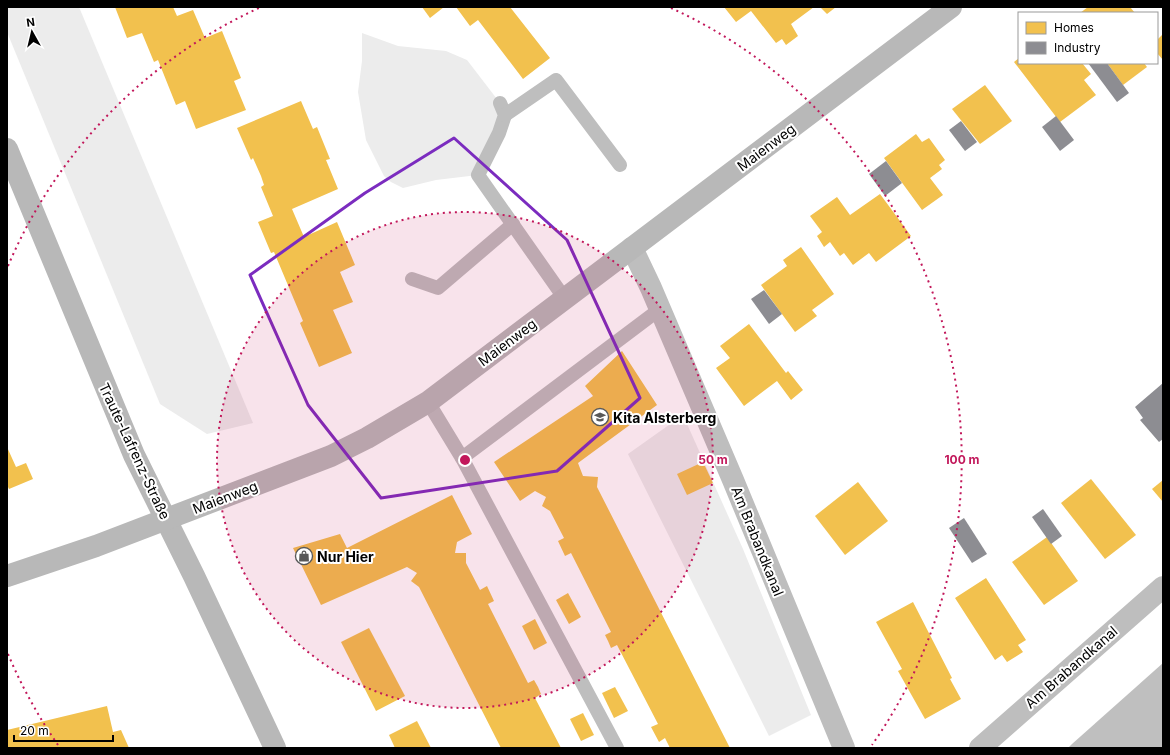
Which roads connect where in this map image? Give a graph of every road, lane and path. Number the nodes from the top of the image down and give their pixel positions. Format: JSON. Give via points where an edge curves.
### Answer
{"nodes":[{"id":1,"x":951,"y":7,"type":"edge"},
{"id":2,"x":7,"y":149,"type":"edge"},
{"id":3,"x":620,"y":165,"type":"dead end"},
{"id":4,"x":513,"y":224,"type":"junction"},
{"id":5,"x":632,"y":248,"type":"junction"},
{"id":6,"x":412,"y":279,"type":"dead end"},
{"id":7,"x":565,"y":299,"type":"junction"},
{"id":8,"x":660,"y":309,"type":"junction"},
{"id":9,"x":428,"y":402,"type":"junction"},
{"id":10,"x":462,"y":458,"type":"junction"},
{"id":11,"x":166,"y":519,"type":"junction"},
{"id":12,"x":7,"y":576,"type":"edge"},
{"id":13,"x":1163,"y":587,"type":"edge"},
{"id":14,"x":275,"y":748,"type":"edge"},
{"id":15,"x":617,"y":748,"type":"edge"},
{"id":16,"x":844,"y":748,"type":"edge"},
{"id":17,"x":980,"y":748,"type":"edge"}],
"edges":[{"from":1,"to":5,"type":"street","name":"Maienweg"},
{"from":2,"to":11,"type":"street","name":"Traute-Lafrenz-Straße","via":[[122,429]]},
{"from":3,"to":4,"type":"lane","via":[[556,80],[503,109],[499,133],[478,175]]},
{"from":4,"to":6,"type":"lane","via":[[438,288]]},
{"from":4,"to":7,"type":"lane"},
{"from":5,"to":7,"type":"street","name":"Maienweg"},
{"from":5,"to":8,"type":"street","name":"Am Brabandkanal"},
{"from":7,"to":9,"type":"street","name":"Maienweg"},
{"from":8,"to":10,"type":"lane"},
{"from":8,"to":16,"type":"street","name":"Am Brabandkanal"},
{"from":9,"to":10,"type":"lane"},
{"from":9,"to":11,"type":"street","name":"Maienweg","via":[[331,456]]},
{"from":10,"to":15,"type":"lane"},
{"from":11,"to":12,"type":"street","name":"Maienweg"},
{"from":11,"to":14,"type":"street","name":"Traute-Lafrenz-Straße"},
{"from":13,"to":17,"type":"street","name":"Am Brabandkanal"}]}
